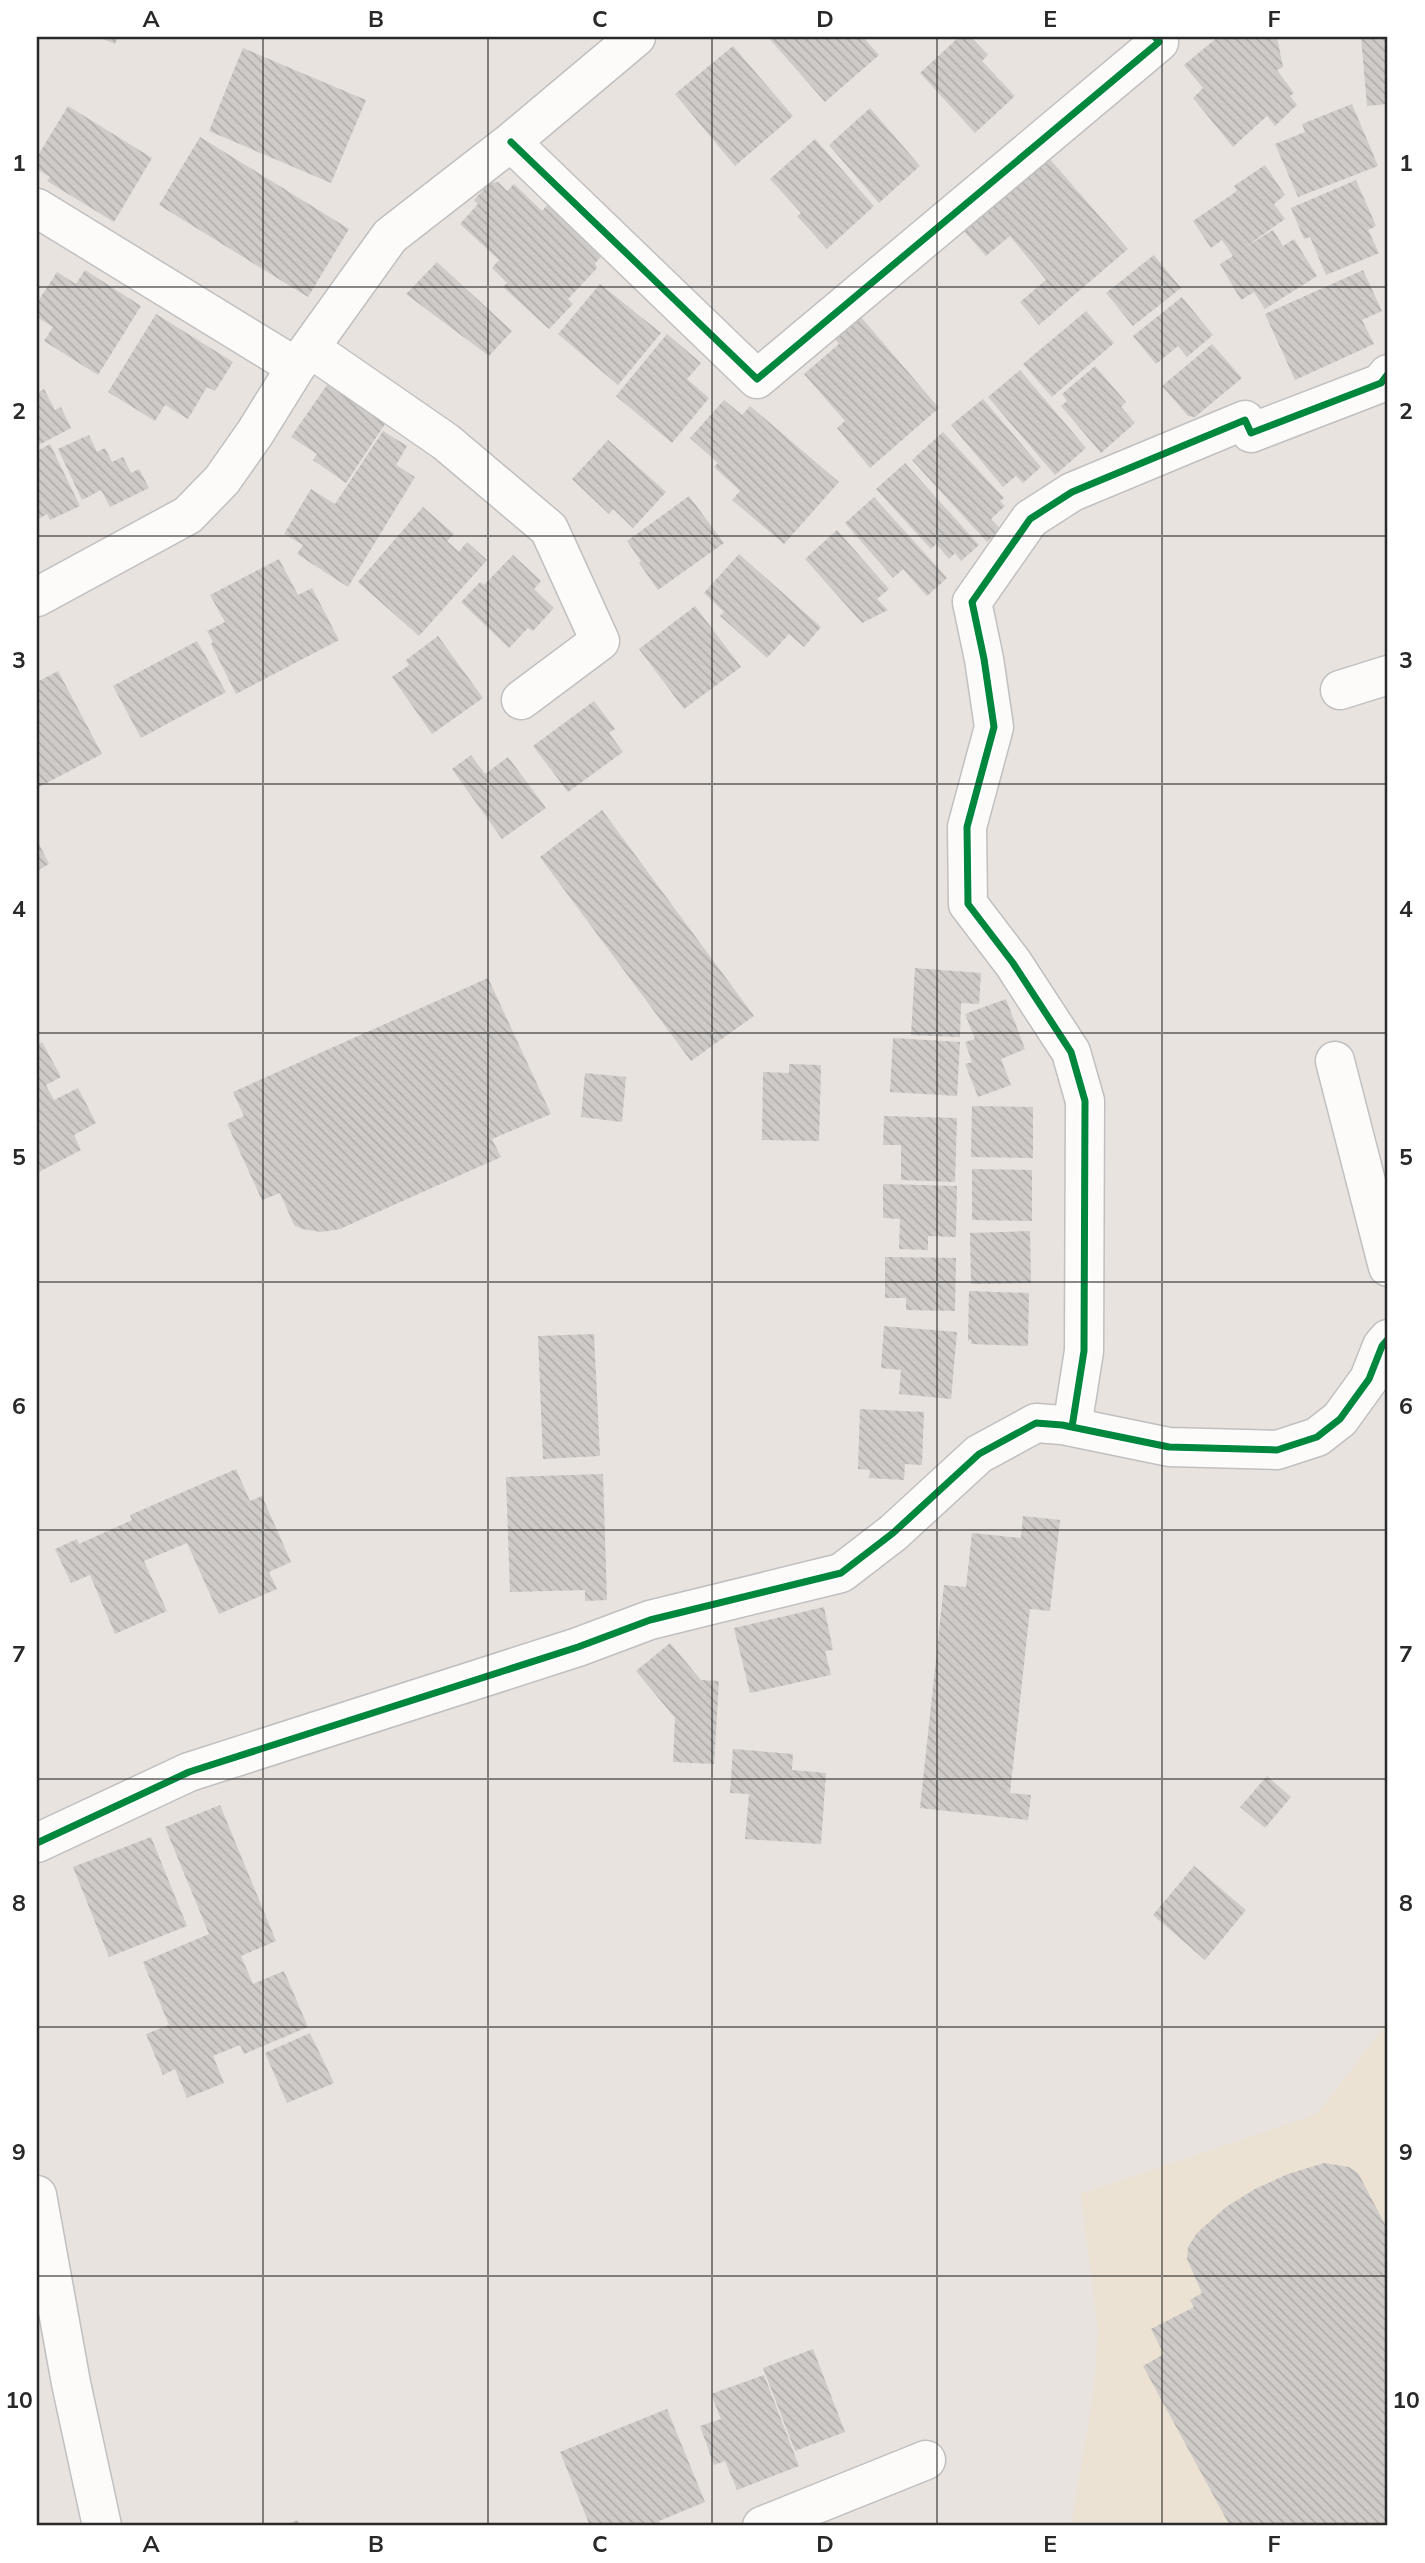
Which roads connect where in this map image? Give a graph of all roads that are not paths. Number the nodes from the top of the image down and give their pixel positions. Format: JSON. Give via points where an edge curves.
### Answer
{"nodes":[{"id":1,"x":636,"y":37,"type":"edge"},
{"id":2,"x":1155,"y":37,"type":"edge"},
{"id":3,"x":511,"y":142,"type":"junction"},
{"id":4,"x":37,"y":208,"type":"edge"},
{"id":5,"x":303,"y":358,"type":"junction"},
{"id":6,"x":1388,"y":374,"type":"edge"},
{"id":7,"x":37,"y":597,"type":"edge"},
{"id":8,"x":1388,"y":676,"type":"edge"},
{"id":9,"x":1340,"y":690,"type":"dead end"},
{"id":10,"x":521,"y":700,"type":"dead end"},
{"id":11,"x":1335,"y":1061,"type":"dead end"},
{"id":12,"x":1388,"y":1267,"type":"edge"},
{"id":13,"x":1388,"y":1339,"type":"edge"},
{"id":14,"x":1072,"y":1427,"type":"junction"},
{"id":15,"x":37,"y":1843,"type":"edge"},
{"id":16,"x":37,"y":2195,"type":"edge"},
{"id":17,"x":926,"y":2460,"type":"dead end"},
{"id":18,"x":102,"y":2526,"type":"edge"},
{"id":19,"x":762,"y":2526,"type":"edge"}],
"edges":[{"from":1,"to":3,"type":"street"},
{"from":2,"to":3,"type":"street","via":[[1159,42],[757,379]]},
{"from":3,"to":5,"type":"street","via":[[390,236]]},
{"from":4,"to":5,"type":"street"},
{"from":5,"to":7,"type":"street","via":[[222,480],[188,514]]},
{"from":5,"to":10,"type":"street","via":[[446,442],[549,529],[600,641]]},
{"from":6,"to":14,"type":"street","via":[[1381,383],[1251,433],[1245,421],[1072,492],[1030,519],[972,602],[994,727],[967,827],[968,904],[1071,1052],[1085,1101],[1084,1351]]},
{"from":8,"to":9,"type":"street"},
{"from":11,"to":12,"type":"street"},
{"from":13,"to":14,"type":"street","via":[[1369,1379],[1340,1419],[1317,1437],[1277,1450],[1169,1447]]},
{"from":14,"to":15,"type":"street","via":[[1036,1423],[979,1454],[893,1533],[841,1573],[650,1620],[189,1772]]},
{"from":16,"to":18,"type":"street"},
{"from":17,"to":19,"type":"street"}]}
